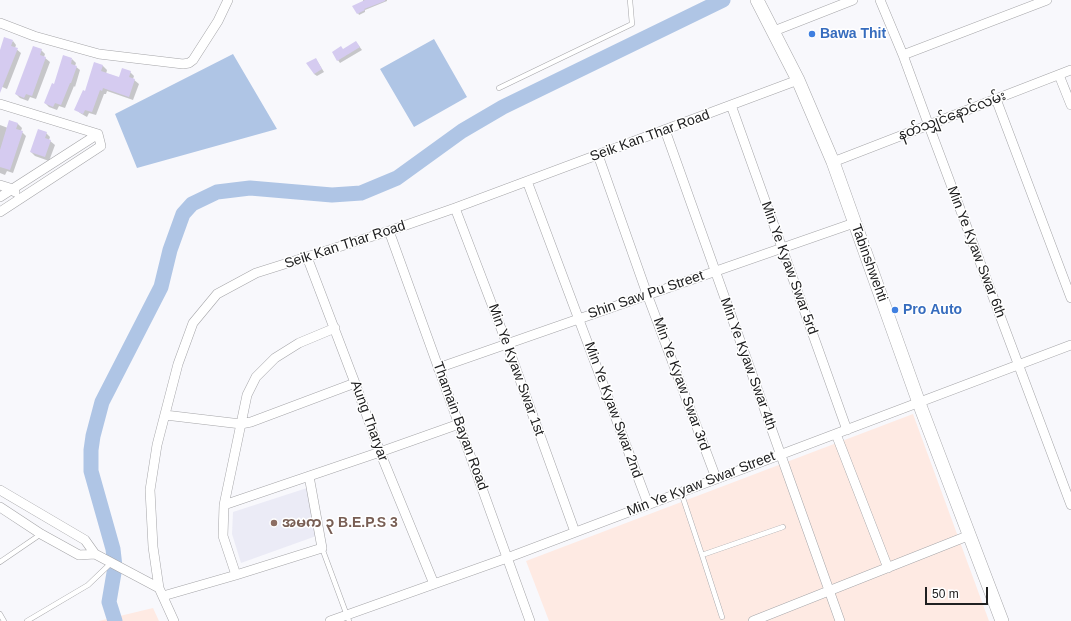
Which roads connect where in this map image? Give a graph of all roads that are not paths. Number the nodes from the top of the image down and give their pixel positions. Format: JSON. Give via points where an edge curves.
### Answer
{"nodes":[{"id":1,"x":228,"y":0,"type":"edge"},
{"id":2,"x":630,"y":0,"type":"edge"},
{"id":3,"x":757,"y":0,"type":"edge"},
{"id":4,"x":853,"y":0,"type":"edge"},
{"id":5,"x":880,"y":0,"type":"edge"},
{"id":6,"x":1047,"y":0,"type":"edge"},
{"id":7,"x":0,"y":23,"type":"edge"},
{"id":8,"x":774,"y":31,"type":"junction"},
{"id":9,"x":904,"y":55,"type":"junction"},
{"id":10,"x":1071,"y":70,"type":"edge"},
{"id":11,"x":1059,"y":75,"type":"junction"},
{"id":12,"x":798,"y":80,"type":"junction"},
{"id":13,"x":499,"y":88,"type":"dead end"},
{"id":14,"x":996,"y":99,"type":"junction"},
{"id":15,"x":0,"y":104,"type":"edge"},
{"id":16,"x":1071,"y":105,"type":"edge"},
{"id":17,"x":731,"y":106,"type":"junction"},
{"id":18,"x":929,"y":126,"type":"junction"},
{"id":19,"x":665,"y":130,"type":"junction"},
{"id":20,"x":98,"y":134,"type":"junction"},
{"id":21,"x":598,"y":155,"type":"junction"},
{"id":22,"x":833,"y":162,"type":"junction"},
{"id":23,"x":527,"y":181,"type":"junction"},
{"id":24,"x":0,"y":185,"type":"edge"},
{"id":25,"x":13,"y":189,"type":"junction"},
{"id":26,"x":0,"y":197,"type":"edge"},
{"id":27,"x":20,"y":199,"type":"junction"},
{"id":28,"x":455,"y":208,"type":"junction"},
{"id":29,"x":0,"y":212,"type":"edge"},
{"id":30,"x":854,"y":223,"type":"junction"},
{"id":31,"x":389,"y":231,"type":"junction"},
{"id":32,"x":782,"y":248,"type":"junction"},
{"id":33,"x":307,"y":257,"type":"junction"},
{"id":34,"x":715,"y":271,"type":"junction"},
{"id":35,"x":648,"y":294,"type":"junction"},
{"id":36,"x":1071,"y":298,"type":"edge"},
{"id":37,"x":579,"y":319,"type":"junction"},
{"id":38,"x":334,"y":328,"type":"junction"},
{"id":39,"x":507,"y":344,"type":"junction"},
{"id":40,"x":1071,"y":345,"type":"edge"},
{"id":41,"x":1018,"y":365,"type":"junction"},
{"id":42,"x":438,"y":368,"type":"junction"},
{"id":43,"x":355,"y":383,"type":"junction"},
{"id":44,"x":919,"y":403,"type":"junction"},
{"id":45,"x":165,"y":415,"type":"junction"},
{"id":46,"x":241,"y":424,"type":"junction"},
{"id":47,"x":459,"y":424,"type":"junction"},
{"id":48,"x":847,"y":430,"type":"junction"},
{"id":49,"x":836,"y":434,"type":"junction"},
{"id":50,"x":380,"y":452,"type":"junction"},
{"id":51,"x":781,"y":455,"type":"junction"},
{"id":52,"x":309,"y":476,"type":"junction"},
{"id":53,"x":716,"y":478,"type":"junction"},
{"id":54,"x":0,"y":490,"type":"edge"},
{"id":55,"x":680,"y":492,"type":"junction"},
{"id":56,"x":648,"y":504,"type":"junction"},
{"id":57,"x":224,"y":505,"type":"junction"},
{"id":58,"x":1071,"y":505,"type":"edge"},
{"id":59,"x":0,"y":507,"type":"edge"},
{"id":60,"x":784,"y":527,"type":"dead end"},
{"id":61,"x":575,"y":532,"type":"junction"},
{"id":62,"x":41,"y":534,"type":"junction"},
{"id":63,"x":970,"y":535,"type":"junction"},
{"id":64,"x":322,"y":548,"type":"junction"},
{"id":65,"x":95,"y":554,"type":"junction"},
{"id":66,"x":702,"y":555,"type":"junction"},
{"id":67,"x":507,"y":558,"type":"junction"},
{"id":68,"x":0,"y":562,"type":"edge"},
{"id":69,"x":112,"y":563,"type":"junction"},
{"id":70,"x":888,"y":568,"type":"junction"},
{"id":71,"x":236,"y":575,"type":"junction"},
{"id":72,"x":434,"y":584,"type":"junction"},
{"id":73,"x":829,"y":591,"type":"junction"},
{"id":74,"x":161,"y":592,"type":"junction"},
{"id":75,"x":0,"y":614,"type":"edge"},
{"id":76,"x":722,"y":617,"type":"dead end"},
{"id":77,"x":348,"y":618,"type":"edge"},
{"id":78,"x":4,"y":621,"type":"edge"},
{"id":79,"x":27,"y":621,"type":"edge"},
{"id":80,"x":174,"y":621,"type":"edge"},
{"id":81,"x":330,"y":621,"type":"edge"},
{"id":82,"x":530,"y":621,"type":"edge"},
{"id":83,"x":753,"y":621,"type":"edge"},
{"id":84,"x":840,"y":621,"type":"edge"},
{"id":85,"x":1002,"y":621,"type":"edge"}],
"edges":[{"from":1,"to":7,"type":"street","via":[[193,60],[183,64],[99,54],[34,36]]},
{"from":2,"to":13,"type":"lane","via":[[632,24]]},
{"from":3,"to":8,"type":"main road","name":"Tabinshwehti"},
{"from":4,"to":8,"type":"street"},
{"from":5,"to":9,"type":"street","name":"Min Ye Kyaw Swar 6th"},
{"from":6,"to":9,"type":"street"},
{"from":8,"to":12,"type":"main road","name":"Tabinshwehti"},
{"from":9,"to":18,"type":"street","name":"Min Ye Kyaw Swar 6th"},
{"from":10,"to":11,"type":"street","name":"နတ်သျှင်နောင်လမ်း"},
{"from":11,"to":14,"type":"street","name":"နတ်သျှင်နောင်လမ်း"},
{"from":11,"to":16,"type":"street"},
{"from":12,"to":17,"type":"street","name":"Seik Kan Thar Road"},
{"from":12,"to":22,"type":"main road","name":"Tabinshwehti"},
{"from":14,"to":18,"type":"street","name":"နတ်သျှင်နောင်လမ်း"},
{"from":14,"to":36,"type":"street"},
{"from":15,"to":20,"type":"street"},
{"from":17,"to":19,"type":"street","name":"Seik Kan Thar Road"},
{"from":17,"to":32,"type":"street","name":"Min Ye Kyaw Swar 5rd"},
{"from":18,"to":22,"type":"street","name":"နတ်သျှင်နောင်လမ်း"},
{"from":18,"to":41,"type":"street","name":"Min Ye Kyaw Swar 6th"},
{"from":19,"to":21,"type":"street","name":"Seik Kan Thar Road"},
{"from":19,"to":34,"type":"street","name":"Min Ye Kyaw Swar 4th"},
{"from":20,"to":25,"type":"street"},
{"from":20,"to":27,"type":"street","via":[[101,146]]},
{"from":21,"to":23,"type":"street","name":"Seik Kan Thar Road"},
{"from":21,"to":35,"type":"street","name":"Min Ye Kyaw Swar 3rd"},
{"from":22,"to":30,"type":"main road","name":"Tabinshwehti"},
{"from":23,"to":28,"type":"street","name":"Seik Kan Thar Road"},
{"from":23,"to":37,"type":"street","name":"Min Ye Kyaw Swar 2nd"},
{"from":24,"to":25,"type":"street"},
{"from":25,"to":26,"type":"street"},
{"from":25,"to":27,"type":"street"},
{"from":27,"to":29,"type":"street"},
{"from":28,"to":31,"type":"street","name":"Seik Kan Thar Road"},
{"from":28,"to":39,"type":"street","name":"Min Ye Kyaw Swar 1st"},
{"from":30,"to":32,"type":"street","name":"Shin Saw Pu Street"},
{"from":30,"to":44,"type":"main road","name":"Tabinshwehti"},
{"from":31,"to":33,"type":"street","name":"Seik Kan Thar Road"},
{"from":31,"to":42,"type":"street","name":"Thamain Bayan Road"},
{"from":32,"to":34,"type":"street","name":"Shin Saw Pu Street"},
{"from":32,"to":48,"type":"street","name":"Min Ye Kyaw Swar 5rd"},
{"from":33,"to":38,"type":"street","name":"Aung Tharyar"},
{"from":33,"to":45,"type":"street","name":"Seik Kan Thar Road","via":[[256,274],[217,294],[193,323],[178,364]]},
{"from":34,"to":35,"type":"street","name":"Shin Saw Pu Street"},
{"from":34,"to":51,"type":"street","name":"Min Ye Kyaw Swar 4th"},
{"from":35,"to":37,"type":"street","name":"Shin Saw Pu Street"},
{"from":35,"to":53,"type":"street","name":"Min Ye Kyaw Swar 3rd"},
{"from":37,"to":39,"type":"street","name":"Shin Saw Pu Street"},
{"from":37,"to":56,"type":"street","name":"Min Ye Kyaw Swar 2nd"},
{"from":38,"to":43,"type":"street","name":"Aung Tharyar"},
{"from":38,"to":46,"type":"street","via":[[299,343],[275,358],[256,376],[247,395]]},
{"from":39,"to":42,"type":"street","name":"Shin Saw Pu Street"},
{"from":39,"to":61,"type":"street","name":"Min Ye Kyaw Swar 1st"},
{"from":40,"to":41,"type":"street","name":"Min Ye Kyaw Swar Street"},
{"from":41,"to":44,"type":"street","name":"Min Ye Kyaw Swar Street"},
{"from":41,"to":58,"type":"street","name":"Min Ye Kyaw Swar 6th"},
{"from":42,"to":47,"type":"street","name":"Thamain Bayan Road"},
{"from":43,"to":46,"type":"street"},
{"from":43,"to":50,"type":"street","name":"Aung Tharyar"},
{"from":44,"to":48,"type":"street","name":"Min Ye Kyaw Swar Street"},
{"from":44,"to":63,"type":"main road","name":"Tabinshwehti"},
{"from":45,"to":46,"type":"street"},
{"from":45,"to":74,"type":"street","name":"Seik Kan Thar Road","via":[[156,445],[150,490],[153,547]]},
{"from":46,"to":57,"type":"street"},
{"from":47,"to":50,"type":"street"},
{"from":47,"to":67,"type":"street","name":"Thamain Bayan Road"},
{"from":48,"to":49,"type":"street","name":"Min Ye Kyaw Swar Street"},
{"from":49,"to":51,"type":"street","name":"Min Ye Kyaw Swar Street"},
{"from":49,"to":70,"type":"street"},
{"from":50,"to":52,"type":"street"},
{"from":50,"to":72,"type":"street","name":"Aung Tharyar"},
{"from":51,"to":53,"type":"street","name":"Min Ye Kyaw Swar Street"},
{"from":51,"to":73,"type":"street","name":"Min Ye Kyaw Swar 4th"},
{"from":52,"to":57,"type":"street"},
{"from":52,"to":64,"type":"street"},
{"from":53,"to":55,"type":"street","name":"Min Ye Kyaw Swar Street"},
{"from":54,"to":65,"type":"street","via":[[85,540]]},
{"from":55,"to":56,"type":"street","name":"Min Ye Kyaw Swar Street"},
{"from":55,"to":66,"type":"lane"},
{"from":56,"to":61,"type":"street","name":"Min Ye Kyaw Swar Street"},
{"from":57,"to":71,"type":"street","via":[[223,536]]},
{"from":59,"to":62,"type":"street"},
{"from":60,"to":66,"type":"lane"},
{"from":61,"to":67,"type":"street","name":"Min Ye Kyaw Swar Street"},
{"from":62,"to":65,"type":"street","via":[[79,555]]},
{"from":62,"to":68,"type":"lane"},
{"from":63,"to":70,"type":"street"},
{"from":63,"to":85,"type":"main road","name":"Tabinshwehti"},
{"from":64,"to":71,"type":"street"},
{"from":64,"to":77,"type":"lane"},
{"from":65,"to":69,"type":"street"},
{"from":66,"to":76,"type":"lane"},
{"from":67,"to":72,"type":"street","name":"Min Ye Kyaw Swar Street"},
{"from":67,"to":82,"type":"street","name":"Thamain Bayan Road"},
{"from":69,"to":74,"type":"street"},
{"from":69,"to":79,"type":"lane","via":[[88,584]]},
{"from":70,"to":73,"type":"street"},
{"from":71,"to":74,"type":"street"},
{"from":72,"to":77,"type":"street","name":"Min Ye Kyaw Swar Street"},
{"from":73,"to":83,"type":"street"},
{"from":73,"to":84,"type":"street","name":"Min Ye Kyaw Swar 4th"},
{"from":74,"to":80,"type":"street","name":"Seik Kan Thar Road"},
{"from":75,"to":78,"type":"lane"},
{"from":77,"to":81,"type":"street","name":"Min Ye Kyaw Swar Street"}]}
